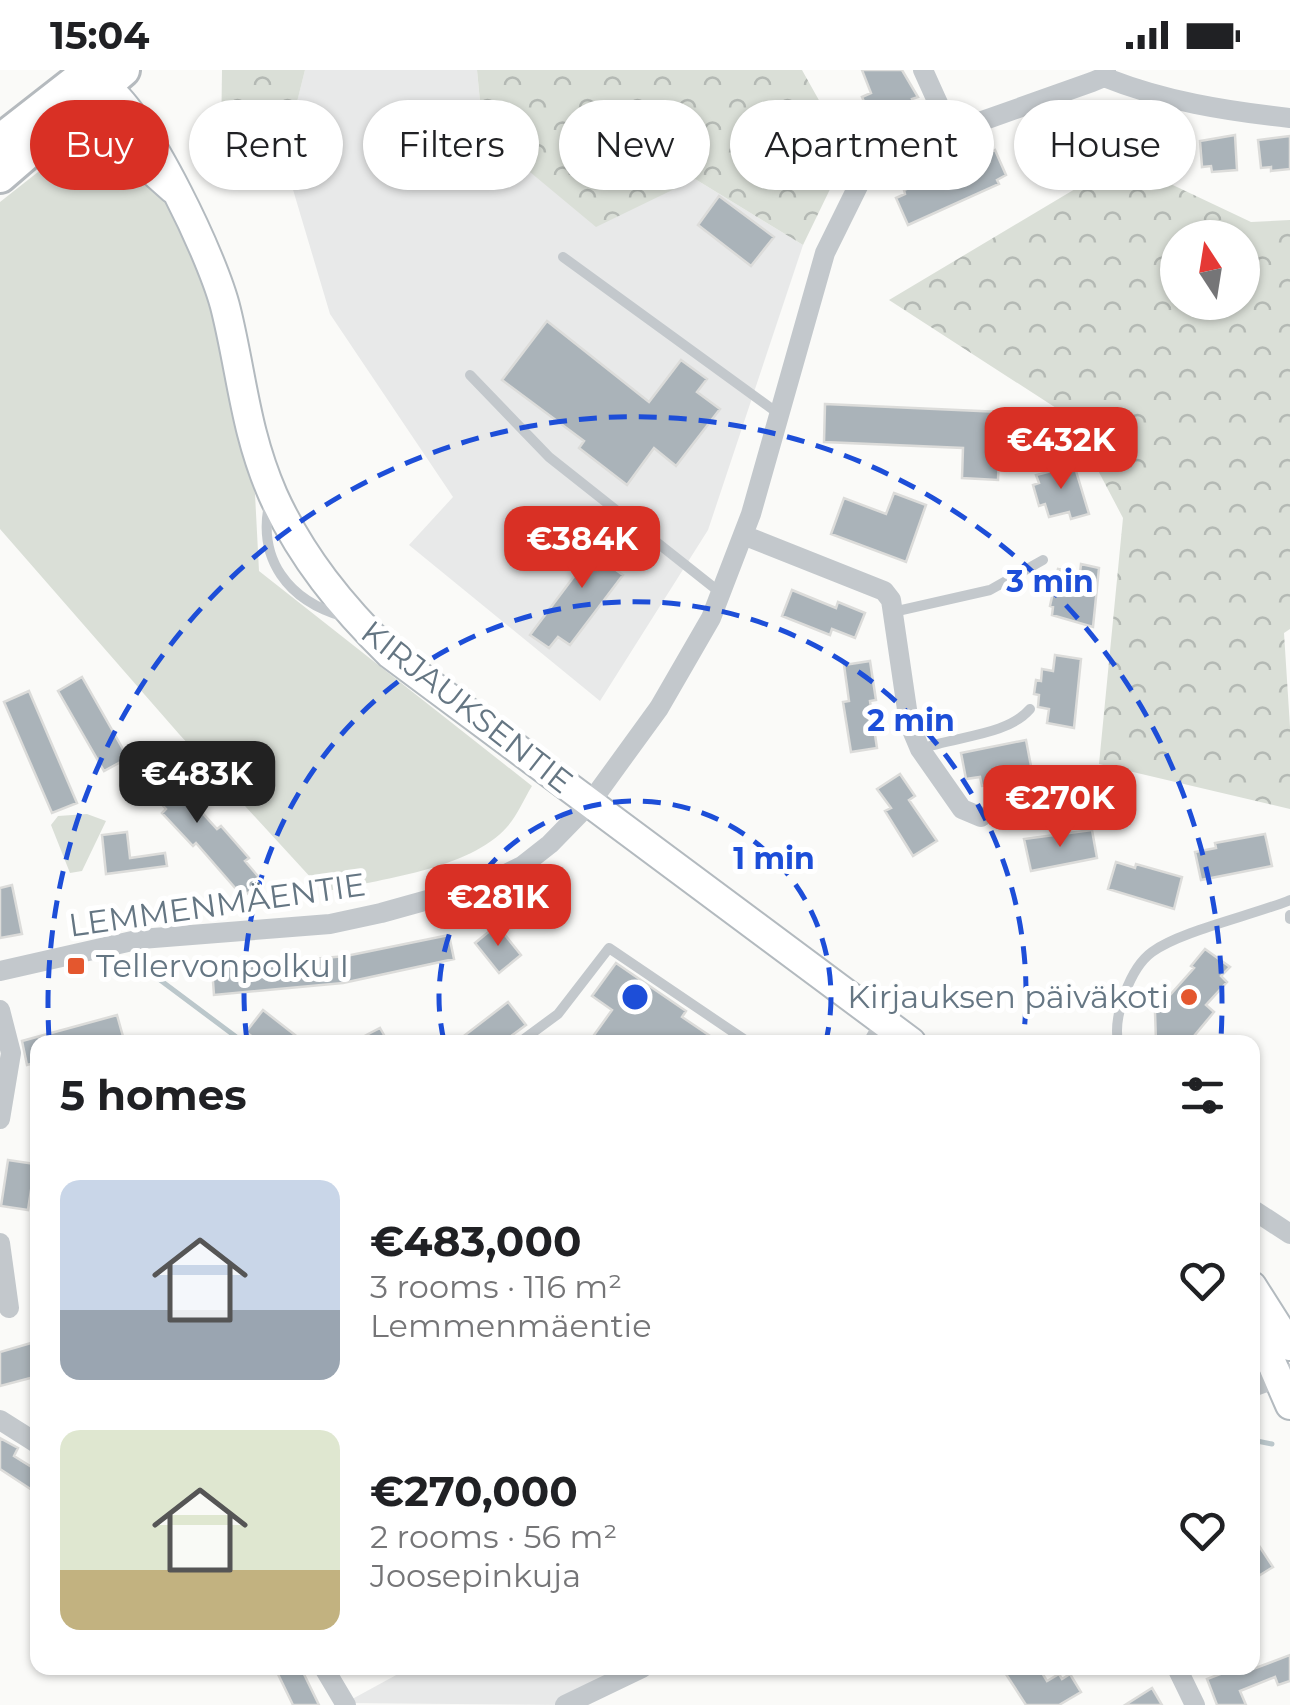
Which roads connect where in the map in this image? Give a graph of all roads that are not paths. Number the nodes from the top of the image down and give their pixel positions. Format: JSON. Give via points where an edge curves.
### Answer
{"nodes":[{"id":1,"x":923,"y":70,"type":"edge"},
{"id":2,"x":1105,"y":74,"type":"edge"},
{"id":3,"x":97,"y":82,"type":"edge"},
{"id":4,"x":937,"y":100,"type":"edge"},
{"id":5,"x":994,"y":116,"type":"edge"},
{"id":6,"x":1290,"y":118,"type":"edge"},
{"id":7,"x":0,"y":141,"type":"edge"},
{"id":8,"x":0,"y":176,"type":"edge"},
{"id":9,"x":856,"y":190,"type":"edge"},
{"id":10,"x":563,"y":257,"type":"dead end"},
{"id":11,"x":470,"y":375,"type":"dead end"},
{"id":12,"x":779,"y":414,"type":"junction"},
{"id":13,"x":743,"y":535,"type":"junction"},
{"id":14,"x":1043,"y":560,"type":"dead end"},
{"id":15,"x":722,"y":594,"type":"junction"},
{"id":16,"x":893,"y":612,"type":"junction"},
{"id":17,"x":1030,"y":709,"type":"dead end"},
{"id":18,"x":920,"y":749,"type":"junction"},
{"id":19,"x":590,"y":803,"type":"junction"},
{"id":20,"x":981,"y":817,"type":"dead end"},
{"id":21,"x":1290,"y":900,"type":"edge"},
{"id":22,"x":0,"y":971,"type":"edge"},
{"id":23,"x":0,"y":1010,"type":"edge"},
{"id":24,"x":874,"y":1031,"type":"edge"},
{"id":25,"x":530,"y":1035,"type":"edge"},
{"id":26,"x":738,"y":1035,"type":"edge"},
{"id":27,"x":1117,"y":1035,"type":"edge"},
{"id":28,"x":0,"y":1119,"type":"edge"},
{"id":29,"x":1260,"y":1214,"type":"edge"},
{"id":30,"x":1290,"y":1234,"type":"edge"},
{"id":31,"x":0,"y":1243,"type":"edge"},
{"id":32,"x":8,"y":1308,"type":"dead end"},
{"id":33,"x":1260,"y":1315,"type":"edge"},
{"id":34,"x":1260,"y":1343,"type":"edge"},
{"id":35,"x":1274,"y":1365,"type":"edge"},
{"id":36,"x":1290,"y":1405,"type":"edge"},
{"id":37,"x":0,"y":1420,"type":"edge"},
{"id":38,"x":30,"y":1439,"type":"edge"},
{"id":39,"x":328,"y":1675,"type":"edge"},
{"id":40,"x":628,"y":1675,"type":"edge"},
{"id":41,"x":1180,"y":1675,"type":"edge"},
{"id":42,"x":569,"y":1704,"type":"edge"},
{"id":43,"x":346,"y":1705,"type":"edge"},
{"id":44,"x":1195,"y":1705,"type":"edge"}],
"edges":[{"from":1,"to":4,"type":"street"},
{"from":2,"to":5,"type":"street","name":"LEMMENMÄENTIE"},
{"from":2,"to":6,"type":"street","via":[[1136,90],[1205,107]]},
{"from":3,"to":7,"type":"main road"},
{"from":3,"to":8,"type":"main road"},
{"from":3,"to":19,"type":"street","name":"KIRJAUKSENTIE","via":[[148,142],[214,268],[241,396],[272,491],[319,576],[390,654]]},
{"from":9,"to":12,"type":"street","name":"LEMMENMÄENTIE","via":[[825,253]]},
{"from":10,"to":12,"type":"lane"},
{"from":11,"to":15,"type":"lane","via":[[550,458]]},
{"from":12,"to":13,"type":"street","name":"LEMMENMÄENTIE"},
{"from":13,"to":15,"type":"street","name":"LEMMENMÄENTIE"},
{"from":13,"to":16,"type":"street","via":[[875,585]]},
{"from":14,"to":16,"type":"lane","via":[[990,590]]},
{"from":15,"to":19,"type":"street","name":"LEMMENMÄENTIE","via":[[659,708]]},
{"from":16,"to":18,"type":"street"},
{"from":17,"to":18,"type":"lane","via":[[1019,722]]},
{"from":18,"to":20,"type":"street","via":[[962,809]]},
{"from":19,"to":22,"type":"street","name":"LEMMENMÄENTIE","via":[[522,866],[444,897],[330,924],[141,940]]},
{"from":19,"to":24,"type":"street","name":"KIRJAUKSENTIE"},
{"from":21,"to":27,"type":"lane","via":[[1150,953],[1125,992]]},
{"from":23,"to":28,"type":"street","via":[[11,1053]]},
{"from":25,"to":26,"type":"lane","via":[[558,1014],[609,948]]},
{"from":29,"to":30,"type":"street"},
{"from":31,"to":32,"type":"street"},
{"from":33,"to":35,"type":"street"},
{"from":34,"to":35,"type":"street"},
{"from":35,"to":36,"type":"street"},
{"from":37,"to":38,"type":"street"},
{"from":39,"to":43,"type":"street"},
{"from":40,"to":42,"type":"street"},
{"from":41,"to":44,"type":"street"}]}
